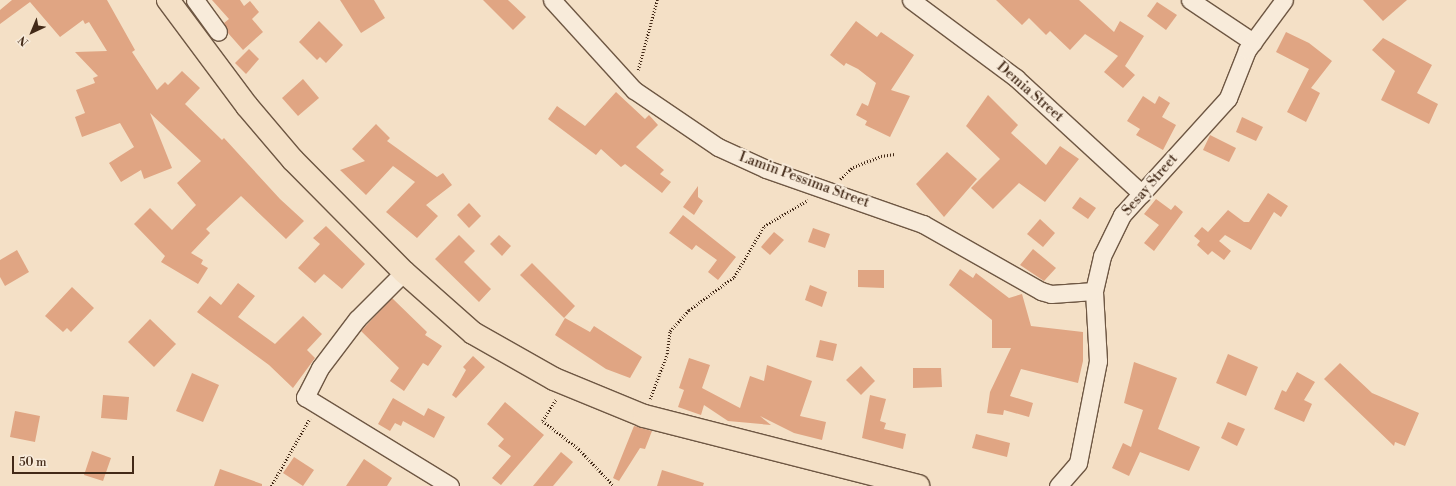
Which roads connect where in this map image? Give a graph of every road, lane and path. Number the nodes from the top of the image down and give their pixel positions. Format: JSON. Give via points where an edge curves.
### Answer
{"nodes":[{"id":1,"x":168,"y":0,"type":"edge"},
{"id":2,"x":195,"y":0,"type":"edge"},
{"id":3,"x":552,"y":0,"type":"edge"},
{"id":4,"x":657,"y":0,"type":"edge"},
{"id":5,"x":911,"y":0,"type":"edge"},
{"id":6,"x":1190,"y":0,"type":"edge"},
{"id":7,"x":1284,"y":0,"type":"edge"},
{"id":8,"x":218,"y":32,"type":"dead end"},
{"id":9,"x":1252,"y":42,"type":"junction"},
{"id":10,"x":634,"y":90,"type":"junction"},
{"id":11,"x":895,"y":154,"type":"dead end"},
{"id":12,"x":828,"y":188,"type":"junction"},
{"id":13,"x":1142,"y":194,"type":"junction"},
{"id":14,"x":404,"y":272,"type":"junction"},
{"id":15,"x":1094,"y":291,"type":"junction"},
{"id":16,"x":554,"y":379,"type":"junction"},
{"id":17,"x":306,"y":397,"type":"junction"},
{"id":18,"x":644,"y":416,"type":"junction"},
{"id":19,"x":271,"y":486,"type":"edge"},
{"id":20,"x":450,"y":486,"type":"edge"},
{"id":21,"x":614,"y":486,"type":"edge"},
{"id":22,"x":918,"y":486,"type":"edge"},
{"id":23,"x":1058,"y":486,"type":"edge"}],
"edges":[{"from":1,"to":14,"type":"main road","via":[[247,106],[293,160]]},
{"from":2,"to":8,"type":"street"},
{"from":3,"to":10,"type":"street","name":"Lamin Pessima Street"},
{"from":4,"to":10,"type":"path"},
{"from":5,"to":13,"type":"street","name":"Demia Street","via":[[1016,78]]},
{"from":6,"to":9,"type":"street"},
{"from":7,"to":9,"type":"street","name":"Sesay Street"},
{"from":9,"to":13,"type":"street","name":"Sesay Street","via":[[1228,98]]},
{"from":10,"to":12,"type":"street","name":"Lamin Pessima Street","via":[[718,147],[766,169]]},
{"from":11,"to":12,"type":"path","via":[[881,156],[853,167]]},
{"from":12,"to":15,"type":"street","name":"Lamin Pessima Street","via":[[923,224],[1041,291],[1050,294]]},
{"from":12,"to":18,"type":"path","via":[[764,226],[734,277],[688,310],[670,331],[666,354]]},
{"from":13,"to":15,"type":"street","name":"Sesay Street","via":[[1122,216],[1102,256]]},
{"from":14,"to":16,"type":"main road","via":[[473,332]]},
{"from":14,"to":17,"type":"street","via":[[357,319],[320,368]]},
{"from":15,"to":23,"type":"street","name":"Sesay Street","via":[[1098,361],[1078,463]]},
{"from":16,"to":18,"type":"main road"},
{"from":16,"to":21,"type":"path","via":[[560,393],[543,421],[579,449]]},
{"from":17,"to":19,"type":"path","via":[[311,418]]},
{"from":17,"to":20,"type":"street"},
{"from":18,"to":22,"type":"main road","via":[[693,431]]}]}
